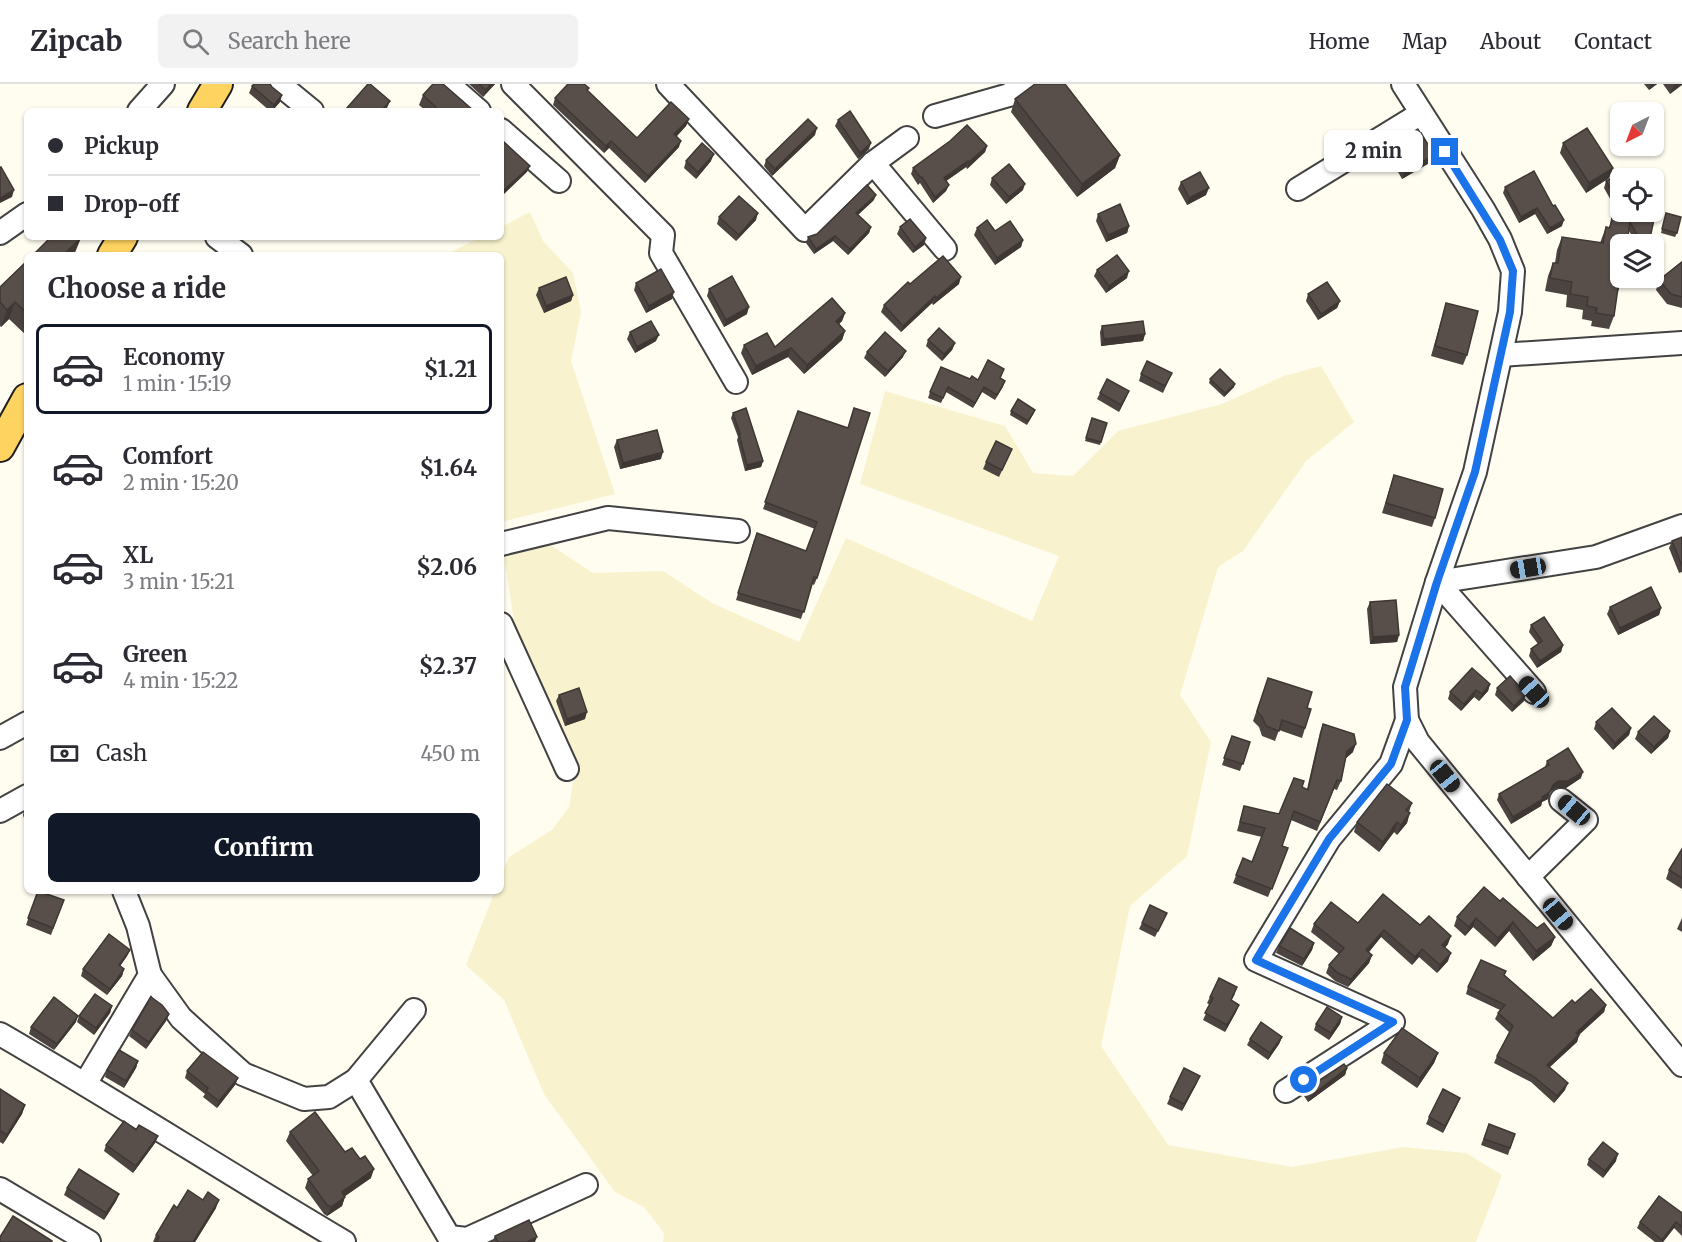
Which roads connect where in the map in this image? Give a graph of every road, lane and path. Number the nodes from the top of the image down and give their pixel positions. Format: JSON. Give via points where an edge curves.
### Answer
{"nodes":[{"id":1,"x":163,"y":84,"type":"edge"},
{"id":2,"x":218,"y":84,"type":"edge"},
{"id":3,"x":279,"y":84,"type":"edge"},
{"id":4,"x":448,"y":84,"type":"edge"},
{"id":5,"x":513,"y":84,"type":"edge"},
{"id":6,"x":668,"y":84,"type":"edge"},
{"id":7,"x":1023,"y":84,"type":"edge"},
{"id":8,"x":1403,"y":84,"type":"edge"},
{"id":9,"x":142,"y":108,"type":"edge"},
{"id":10,"x":204,"y":108,"type":"edge"},
{"id":11,"x":308,"y":108,"type":"edge"},
{"id":12,"x":476,"y":108,"type":"edge"},
{"id":13,"x":1420,"y":114,"type":"junction"},
{"id":14,"x":935,"y":116,"type":"dead end"},
{"id":15,"x":504,"y":133,"type":"edge"},
{"id":16,"x":907,"y":138,"type":"dead end"},
{"id":17,"x":873,"y":163,"type":"junction"},
{"id":18,"x":559,"y":181,"type":"dead end"},
{"id":19,"x":1298,"y":189,"type":"dead end"},
{"id":20,"x":24,"y":216,"type":"edge"},
{"id":21,"x":0,"y":233,"type":"edge"},
{"id":22,"x":221,"y":240,"type":"edge"},
{"id":23,"x":945,"y":249,"type":"dead end"},
{"id":24,"x":237,"y":252,"type":"edge"},
{"id":25,"x":1682,"y":343,"type":"edge"},
{"id":26,"x":1501,"y":355,"type":"junction"},
{"id":27,"x":736,"y":382,"type":"dead end"},
{"id":28,"x":24,"y":403,"type":"edge"},
{"id":29,"x":0,"y":447,"type":"edge"},
{"id":30,"x":1682,"y":526,"type":"edge"},
{"id":31,"x":738,"y":531,"type":"dead end"},
{"id":32,"x":504,"y":543,"type":"edge"},
{"id":33,"x":1437,"y":582,"type":"junction"},
{"id":34,"x":504,"y":631,"type":"edge"},
{"id":35,"x":1534,"y":692,"type":"dead end"},
{"id":36,"x":1407,"y":720,"type":"junction"},
{"id":37,"x":24,"y":725,"type":"edge"},
{"id":38,"x":0,"y":738,"type":"edge"},
{"id":39,"x":567,"y":769,"type":"dead end"},
{"id":40,"x":24,"y":798,"type":"edge"},
{"id":41,"x":1561,"y":800,"type":"dead end"},
{"id":42,"x":0,"y":811,"type":"edge"},
{"id":43,"x":1528,"y":877,"type":"junction"},
{"id":44,"x":125,"y":894,"type":"edge"},
{"id":45,"x":150,"y":975,"type":"junction"},
{"id":46,"x":414,"y":1010,"type":"dead end"},
{"id":47,"x":0,"y":1034,"type":"edge"},
{"id":48,"x":1682,"y":1065,"type":"edge"},
{"id":49,"x":356,"y":1080,"type":"junction"},
{"id":50,"x":85,"y":1083,"type":"junction"},
{"id":51,"x":1286,"y":1091,"type":"dead end"},
{"id":52,"x":586,"y":1185,"type":"dead end"},
{"id":53,"x":0,"y":1190,"type":"edge"},
{"id":54,"x":89,"y":1242,"type":"edge"},
{"id":55,"x":344,"y":1242,"type":"edge"}],
"edges":[{"from":1,"to":9,"type":"street"},
{"from":2,"to":10,"type":"main road"},
{"from":3,"to":11,"type":"street"},
{"from":4,"to":12,"type":"street"},
{"from":5,"to":27,"type":"street","via":[[663,235],[661,253]]},
{"from":6,"to":17,"type":"street","via":[[805,230]]},
{"from":7,"to":14,"type":"street","via":[[1009,95]]},
{"from":8,"to":13,"type":"street"},
{"from":13,"to":19,"type":"street"},
{"from":13,"to":26,"type":"street","via":[[1495,229],[1513,271]]},
{"from":15,"to":18,"type":"street"},
{"from":16,"to":17,"type":"street"},
{"from":17,"to":23,"type":"street"},
{"from":20,"to":21,"type":"street"},
{"from":22,"to":24,"type":"street"},
{"from":25,"to":26,"type":"street"},
{"from":26,"to":33,"type":"street","via":[[1475,472]]},
{"from":28,"to":29,"type":"main road"},
{"from":30,"to":33,"type":"street","via":[[1596,557]]},
{"from":31,"to":32,"type":"street","via":[[608,518]]},
{"from":33,"to":35,"type":"street"},
{"from":33,"to":36,"type":"street","via":[[1405,687]]},
{"from":34,"to":39,"type":"street"},
{"from":36,"to":43,"type":"street","via":[[1418,742]]},
{"from":36,"to":51,"type":"street","via":[[1391,764],[1329,839],[1256,960],[1393,1022]]},
{"from":37,"to":38,"type":"street"},
{"from":40,"to":42,"type":"street"},
{"from":41,"to":43,"type":"street","via":[[1586,820]]},
{"from":43,"to":48,"type":"street"},
{"from":44,"to":45,"type":"street"},
{"from":45,"to":49,"type":"street","via":[[181,1018],[243,1074],[304,1099],[329,1097]]},
{"from":45,"to":50,"type":"street"},
{"from":46,"to":49,"type":"street"},
{"from":47,"to":50,"type":"street"},
{"from":49,"to":52,"type":"street","via":[[449,1237],[466,1239]]},
{"from":50,"to":55,"type":"street"},
{"from":53,"to":54,"type":"street"}]}
